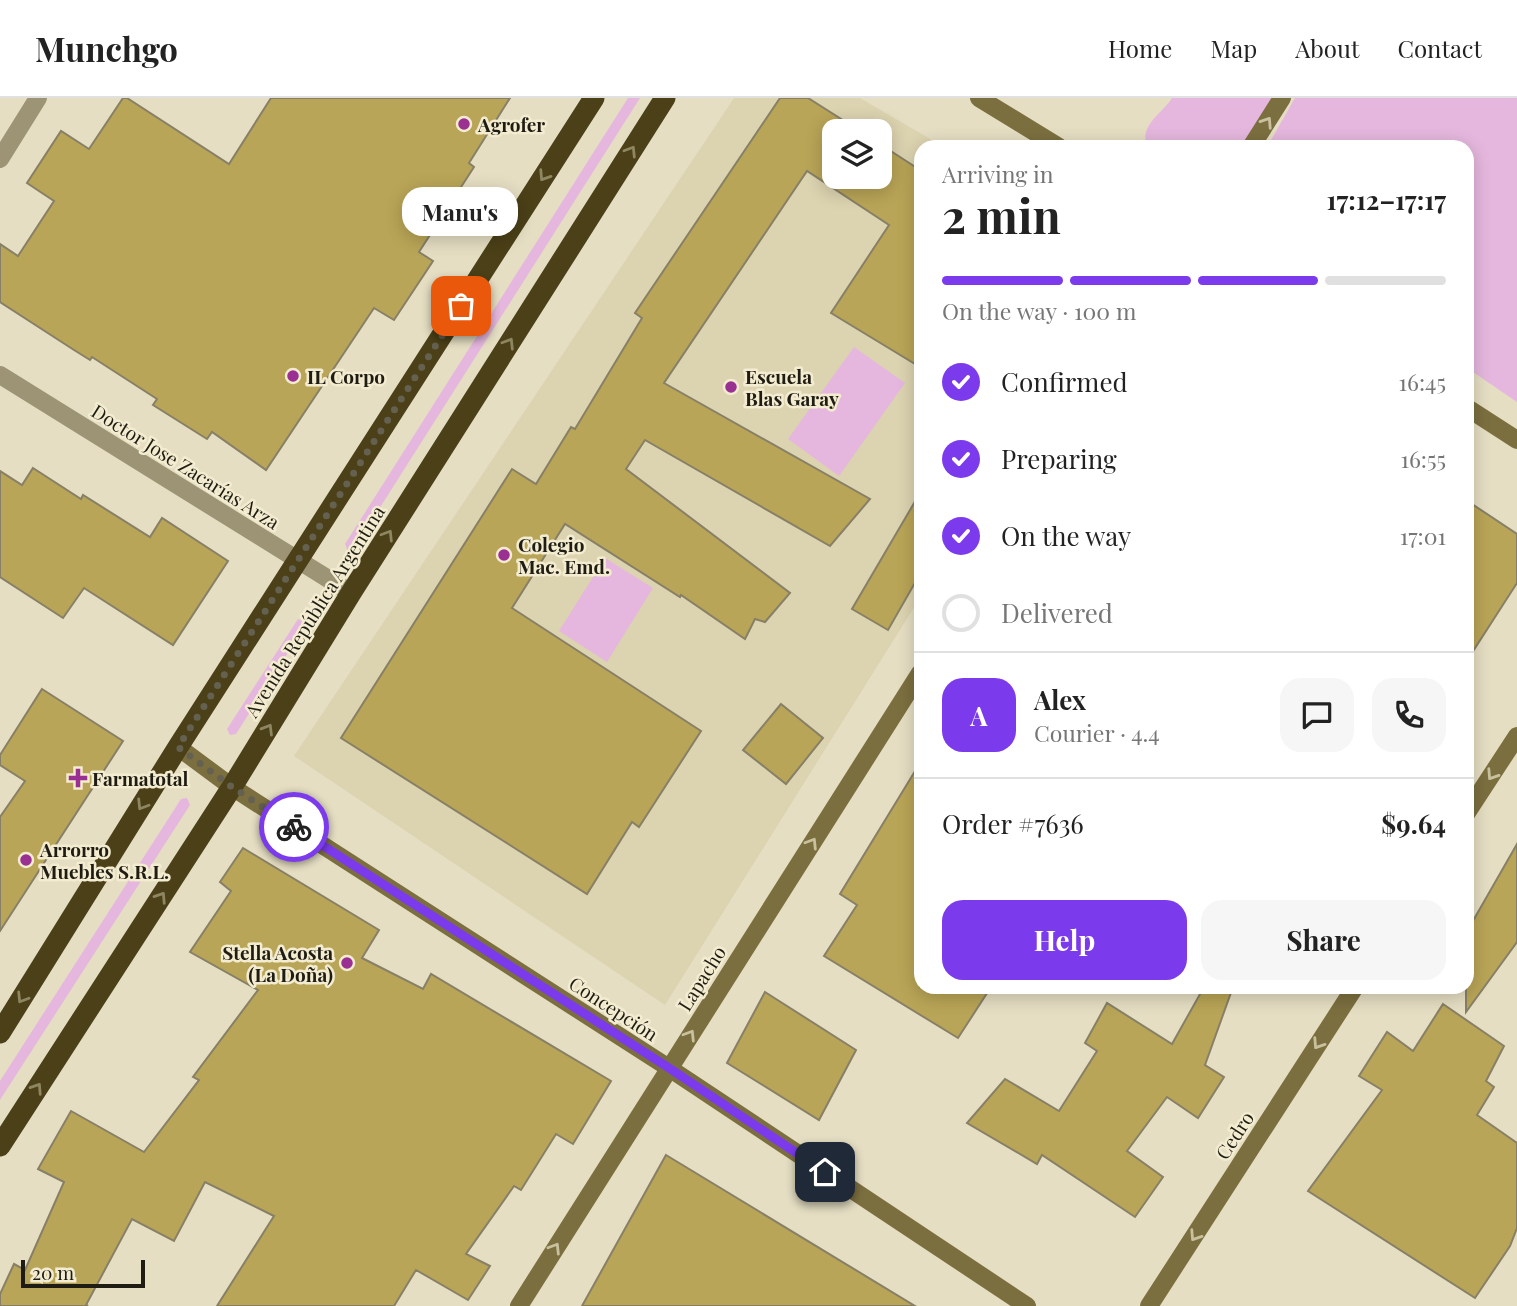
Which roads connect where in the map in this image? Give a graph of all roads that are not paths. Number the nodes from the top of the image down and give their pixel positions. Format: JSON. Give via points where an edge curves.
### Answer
{"nodes":[{"id":1,"x":38,"y":98,"type":"edge"},
{"id":2,"x":594,"y":98,"type":"edge"},
{"id":3,"x":664,"y":98,"type":"edge"},
{"id":4,"x":979,"y":98,"type":"edge"},
{"id":5,"x":1282,"y":98,"type":"edge"},
{"id":6,"x":1048,"y":140,"type":"edge"},
{"id":7,"x":1255,"y":140,"type":"edge"},
{"id":8,"x":0,"y":159,"type":"edge"},
{"id":9,"x":0,"y":374,"type":"edge"},
{"id":10,"x":1474,"y":412,"type":"edge"},
{"id":11,"x":1517,"y":440,"type":"edge"},
{"id":12,"x":298,"y":561,"type":"junction"},
{"id":13,"x":351,"y":593,"type":"junction"},
{"id":14,"x":914,"y":682,"type":"edge"},
{"id":15,"x":1517,"y":736,"type":"edge"},
{"id":16,"x":178,"y":747,"type":"junction"},
{"id":17,"x":232,"y":787,"type":"junction"},
{"id":18,"x":1474,"y":802,"type":"edge"},
{"id":19,"x":1350,"y":994,"type":"edge"},
{"id":20,"x":0,"y":1033,"type":"edge"},
{"id":21,"x":669,"y":1068,"type":"junction"},
{"id":22,"x":0,"y":1146,"type":"edge"},
{"id":23,"x":519,"y":1306,"type":"edge"},
{"id":24,"x":1027,"y":1306,"type":"edge"},
{"id":25,"x":1149,"y":1306,"type":"edge"}],
"edges":[{"from":1,"to":8,"type":"street"},
{"from":2,"to":12,"type":"highway","name":"Avenida República Argentina","one_way":true},
{"from":13,"to":3,"type":"highway","name":"Avenida República Argentina","one_way":true},
{"from":4,"to":6,"type":"street"},
{"from":7,"to":5,"type":"street","one_way":true},
{"from":9,"to":12,"type":"street","name":"Doctor Jose Zacarías Arza"},
{"from":10,"to":11,"type":"street"},
{"from":12,"to":13,"type":"street","name":"Doctor Jose Zacarías Arza"},
{"from":12,"to":16,"type":"highway","name":"Avenida República Argentina"},
{"from":17,"to":13,"type":"highway","name":"Avenida República Argentina","one_way":true},
{"from":21,"to":14,"type":"street","name":"Lapacho","one_way":true},
{"from":15,"to":18,"type":"street","one_way":true},
{"from":16,"to":17,"type":"street","name":"Concepción"},
{"from":16,"to":20,"type":"highway","name":"Avenida República Argentina","one_way":true},
{"from":17,"to":21,"type":"street","name":"Concepción"},
{"from":22,"to":17,"type":"highway","name":"Avenida República Argentina","one_way":true},
{"from":19,"to":25,"type":"street","name":"Cedro","one_way":true},
{"from":23,"to":21,"type":"street","name":"Lapacho","one_way":true},
{"from":21,"to":24,"type":"street","name":"Concepción"}]}
